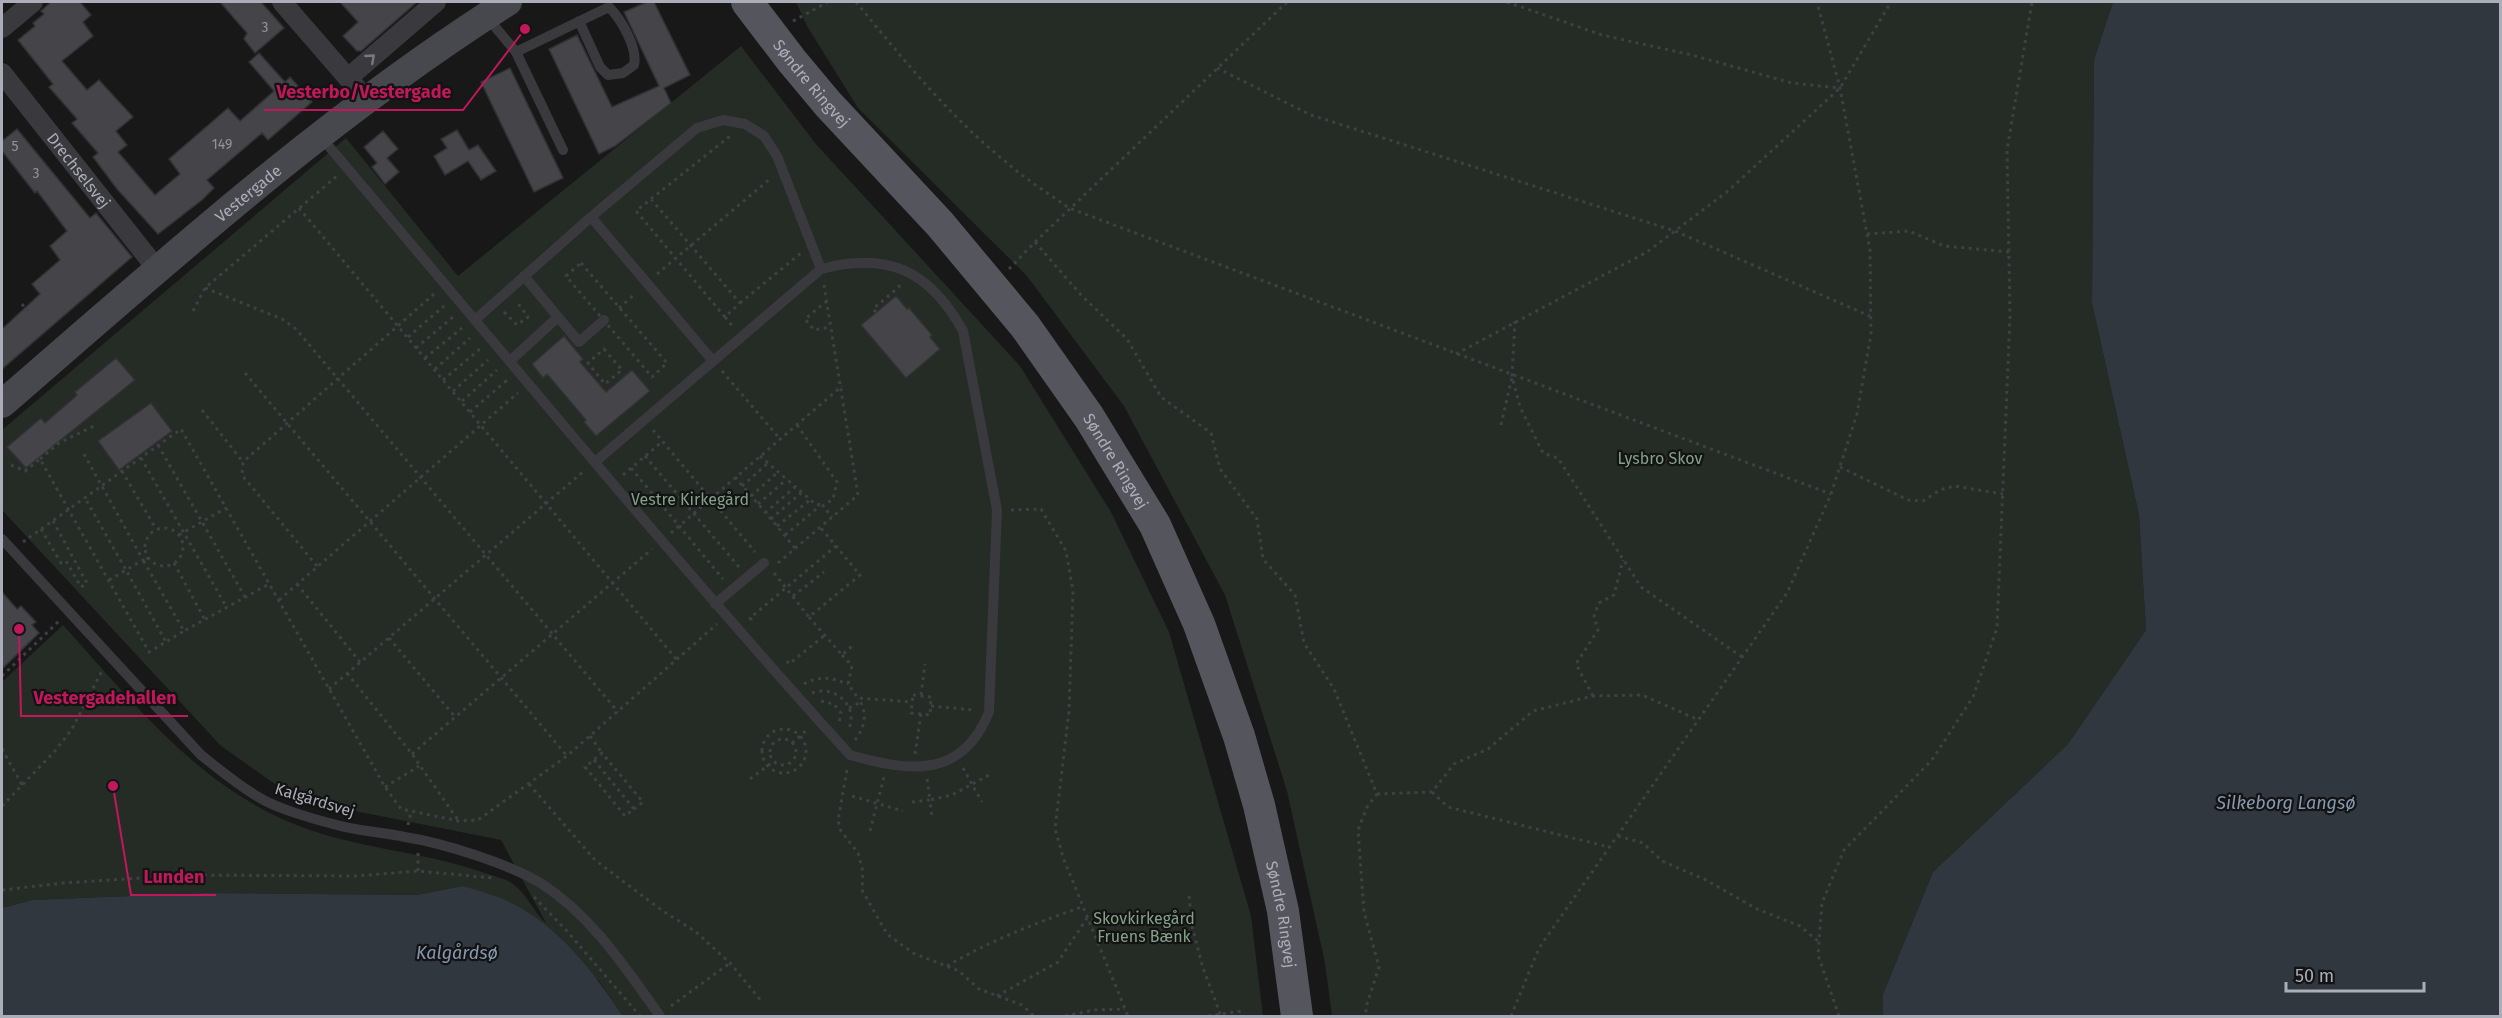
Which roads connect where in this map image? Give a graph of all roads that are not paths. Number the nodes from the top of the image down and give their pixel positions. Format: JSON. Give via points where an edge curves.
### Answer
{"nodes":[{"id":1,"x":33,"y":2,"type":"edge"},
{"id":2,"x":282,"y":2,"type":"edge"},
{"id":3,"x":436,"y":2,"type":"edge"},
{"id":4,"x":747,"y":2,"type":"edge"},
{"id":5,"x":497,"y":8,"type":"edge"},
{"id":6,"x":579,"y":21,"type":"junction"},
{"id":7,"x":2,"y":28,"type":"edge"},
{"id":8,"x":516,"y":52,"type":"junction"},
{"id":9,"x":2,"y":73,"type":"edge"},
{"id":10,"x":357,"y":88,"type":"junction"},
{"id":11,"x":320,"y":135,"type":"junction"},
{"id":12,"x":563,"y":150,"type":"dead end"},
{"id":13,"x":591,"y":217,"type":"junction"},
{"id":14,"x":157,"y":269,"type":"junction"},
{"id":15,"x":821,"y":269,"type":"junction"},
{"id":16,"x":524,"y":276,"type":"junction"},
{"id":17,"x":558,"y":318,"type":"junction"},
{"id":18,"x":475,"y":320,"type":"junction"},
{"id":19,"x":604,"y":320,"type":"dead end"},
{"id":20,"x":510,"y":361,"type":"junction"},
{"id":21,"x":713,"y":361,"type":"junction"},
{"id":22,"x":2,"y":404,"type":"edge"},
{"id":23,"x":595,"y":462,"type":"junction"},
{"id":24,"x":2,"y":538,"type":"edge"},
{"id":25,"x":764,"y":563,"type":"road end"},
{"id":26,"x":715,"y":604,"type":"junction"},
{"id":27,"x":659,"y":1016,"type":"edge"},
{"id":28,"x":1297,"y":1017,"type":"edge"}],
"edges":[{"from":1,"to":7,"type":"street"},
{"from":2,"to":10,"type":"street"},
{"from":10,"to":3,"type":"street","one_way":true},
{"from":4,"to":28,"type":"main road","name":"Søndre Ringvej","via":[[828,104],[940,224],[1025,326],[1095,426],[1155,525],[1200,624],[1259,805],[1283,910]]},
{"from":5,"to":8,"type":"lane"},
{"from":5,"to":10,"type":"street","name":"Vestergade"},
{"from":6,"to":6,"type":"lane","via":[[609,7],[617,15],[636,57],[634,65],[623,73],[608,75],[600,68]]},
{"from":6,"to":8,"type":"lane"},
{"from":8,"to":12,"type":"lane"},
{"from":9,"to":14,"type":"street","name":"Drechselsvej"},
{"from":10,"to":11,"type":"street","name":"Vestergade"},
{"from":11,"to":14,"type":"street","name":"Vestergade"},
{"from":11,"to":18,"type":"lane"},
{"from":13,"to":15,"type":"lane","via":[[697,128],[723,120],[745,123],[764,136],[782,169]]},
{"from":13,"to":16,"type":"lane"},
{"from":13,"to":21,"type":"lane"},
{"from":14,"to":22,"type":"street","name":"Vestergade"},
{"from":15,"to":21,"type":"lane"},
{"from":15,"to":26,"type":"lane","via":[[871,262],[900,270],[930,285],[950,307],[963,331],[997,510],[989,711],[981,731],[969,747],[938,765],[913,767],[850,755]]},
{"from":16,"to":17,"type":"lane"},
{"from":16,"to":18,"type":"lane"},
{"from":17,"to":19,"type":"lane","via":[[579,342]]},
{"from":17,"to":20,"type":"lane"},
{"from":18,"to":20,"type":"lane"},
{"from":20,"to":23,"type":"lane"},
{"from":21,"to":23,"type":"lane"},
{"from":23,"to":26,"type":"lane"},
{"from":24,"to":27,"type":"lane","name":"Kalgårdsvej","via":[[201,755],[262,800],[334,825],[419,839],[514,869],[543,885],[594,928]]},
{"from":25,"to":26,"type":"lane"}]}
